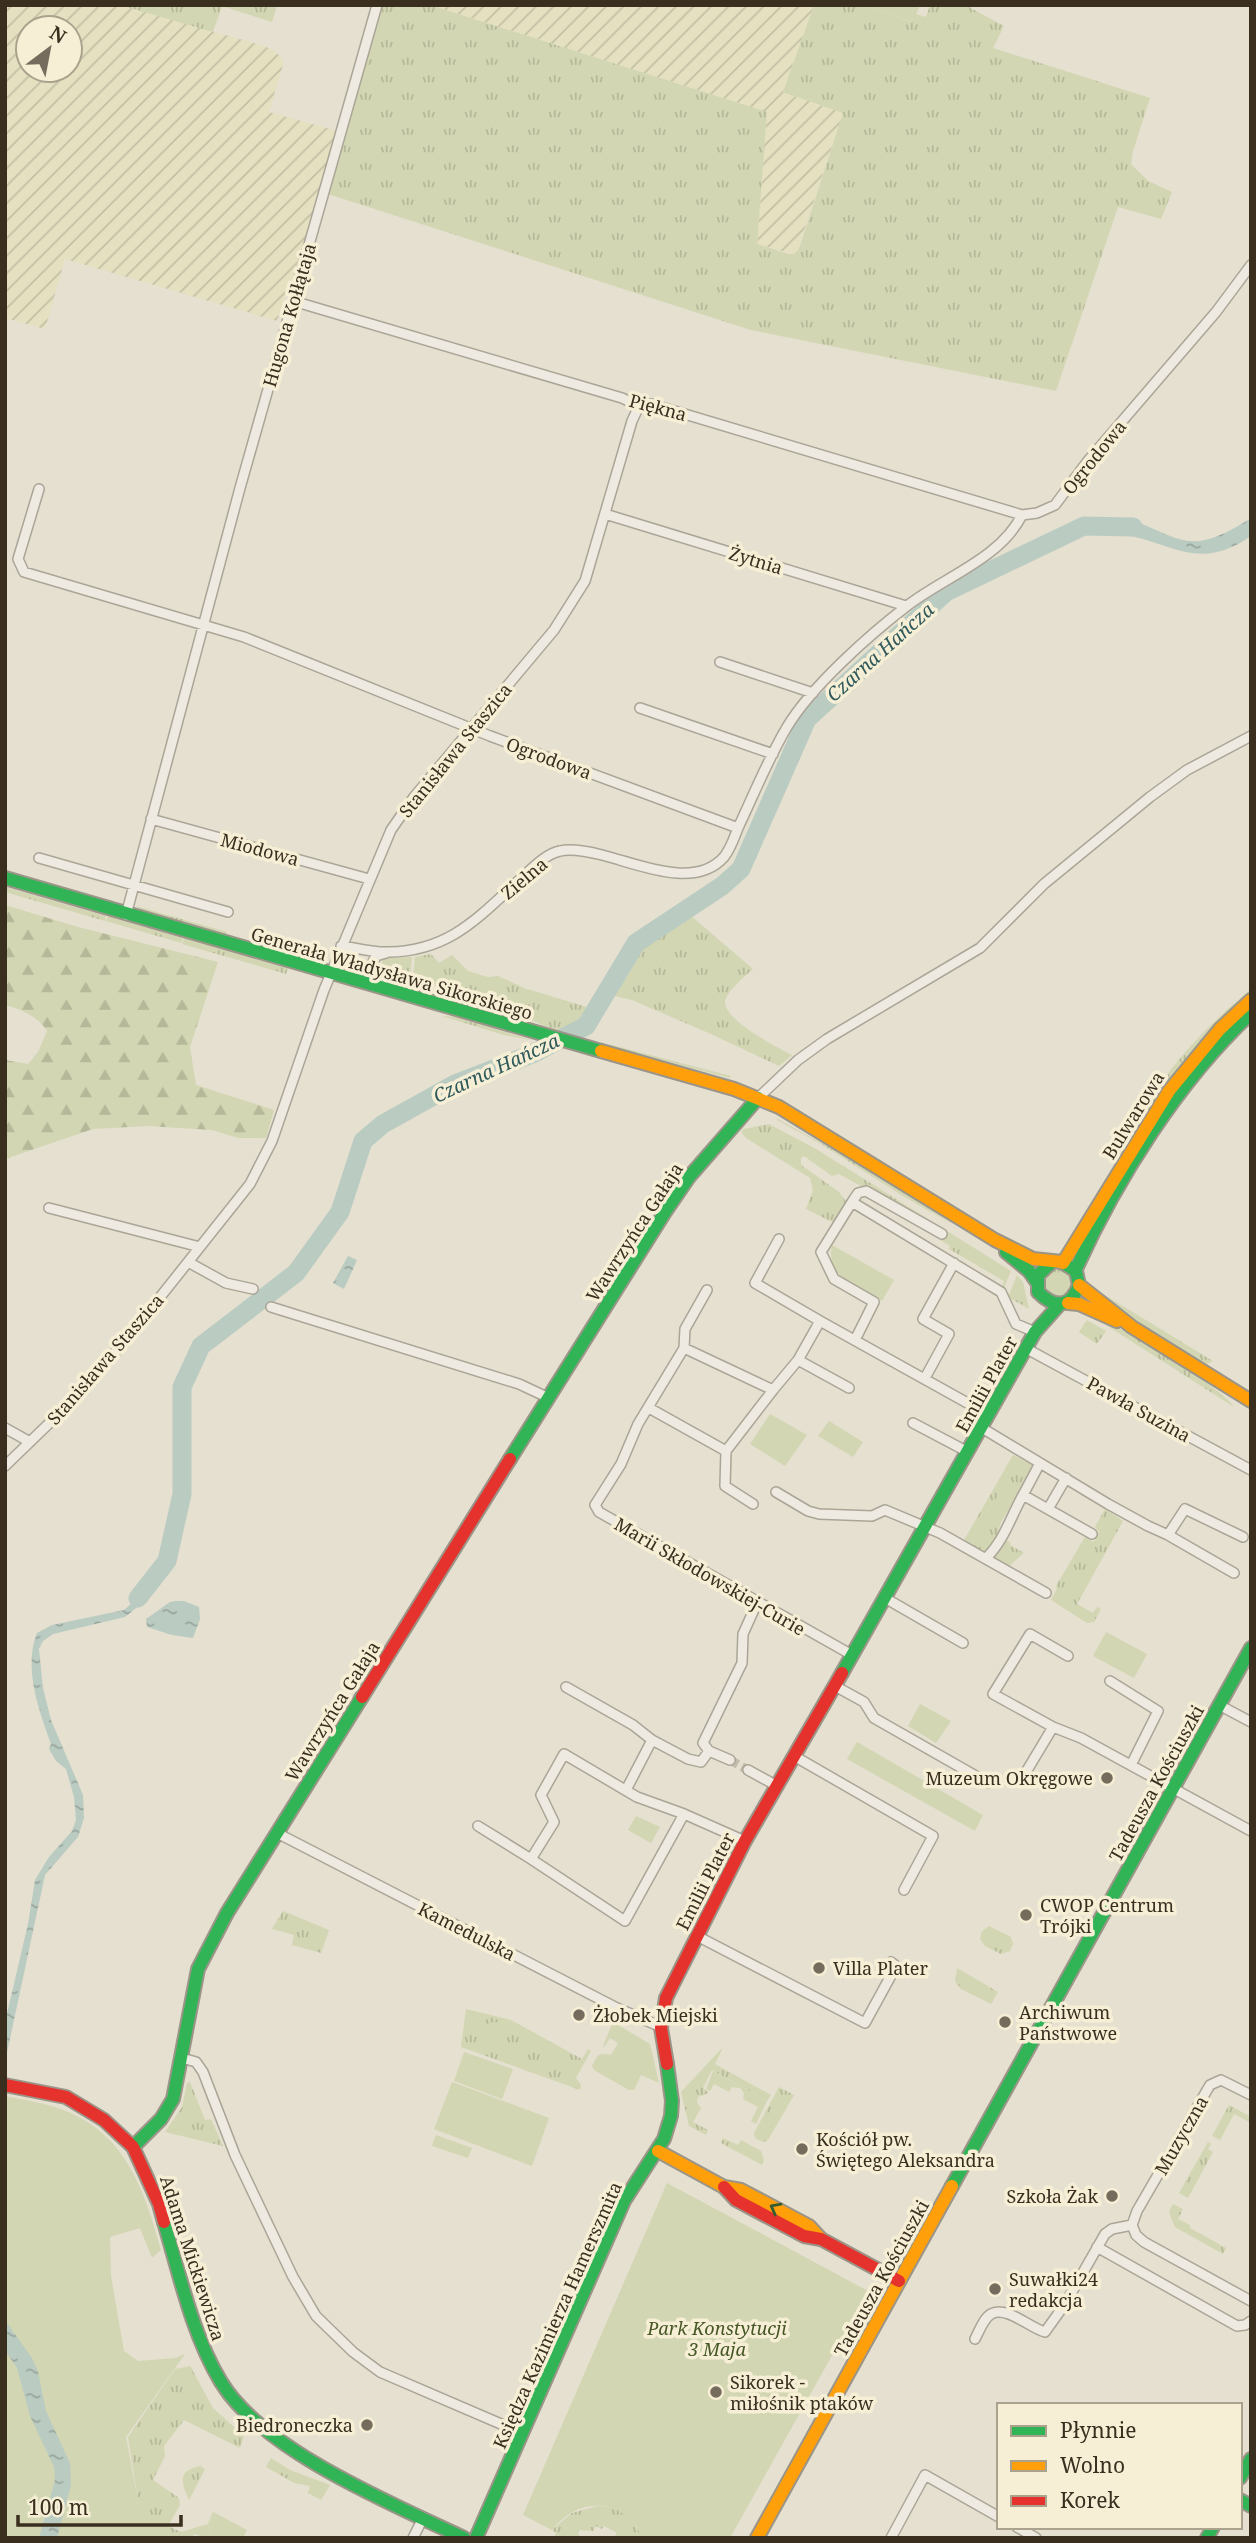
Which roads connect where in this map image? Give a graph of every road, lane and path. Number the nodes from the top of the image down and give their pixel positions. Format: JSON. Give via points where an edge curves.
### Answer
{"nodes":[{"id":1,"x":377,"y":5,"type":"edge"},
{"id":2,"x":1251,"y":265,"type":"edge"},
{"id":3,"x":293,"y":301,"type":"junction"},
{"id":4,"x":639,"y":406,"type":"junction"},
{"id":5,"x":39,"y":489,"type":"dead end"},
{"id":6,"x":605,"y":514,"type":"junction"},
{"id":7,"x":1022,"y":515,"type":"junction"},
{"id":8,"x":906,"y":607,"type":"junction"},
{"id":9,"x":205,"y":625,"type":"junction"},
{"id":10,"x":720,"y":662,"type":"dead end"},
{"id":11,"x":813,"y":693,"type":"junction"},
{"id":12,"x":640,"y":708,"type":"dead end"},
{"id":13,"x":473,"y":729,"type":"junction"},
{"id":14,"x":1251,"y":736,"type":"edge"},
{"id":15,"x":773,"y":754,"type":"junction"},
{"id":16,"x":151,"y":819,"type":"junction"},
{"id":17,"x":738,"y":828,"type":"junction"},
{"id":18,"x":39,"y":858,"type":"dead end"},
{"id":19,"x":5,"y":878,"type":"edge"},
{"id":20,"x":369,"y":879,"type":"junction"},
{"id":21,"x":133,"y":886,"type":"junction"},
{"id":22,"x":228,"y":912,"type":"dead end"},
{"id":23,"x":126,"y":915,"type":"junction"},
{"id":24,"x":341,"y":946,"type":"junction"},
{"id":25,"x":388,"y":953,"type":"junction"},
{"id":26,"x":331,"y":974,"type":"junction"},
{"id":27,"x":381,"y":988,"type":"junction"},
{"id":28,"x":1251,"y":1000,"type":"edge"},
{"id":29,"x":1251,"y":1013,"type":"edge"},
{"id":30,"x":758,"y":1098,"type":"junction"},
{"id":31,"x":852,"y":1202,"type":"junction"},
{"id":32,"x":49,"y":1208,"type":"dead end"},
{"id":33,"x":942,"y":1234,"type":"dead end"},
{"id":34,"x":984,"y":1234,"type":"junction"},
{"id":35,"x":779,"y":1239,"type":"dead end"},
{"id":36,"x":200,"y":1247,"type":"junction"},
{"id":37,"x":188,"y":1262,"type":"junction"},
{"id":38,"x":954,"y":1263,"type":"junction"},
{"id":39,"x":1057,"y":1263,"type":"junction"},
{"id":40,"x":1075,"y":1271,"type":"junction"},
{"id":41,"x":1036,"y":1281,"type":"junction"},
{"id":42,"x":1079,"y":1285,"type":"junction"},
{"id":43,"x":253,"y":1289,"type":"dead end"},
{"id":44,"x":707,"y":1290,"type":"dead end"},
{"id":45,"x":1041,"y":1297,"type":"junction"},
{"id":46,"x":1063,"y":1304,"type":"junction"},
{"id":47,"x":271,"y":1307,"type":"dead end"},
{"id":48,"x":820,"y":1321,"type":"junction"},
{"id":49,"x":1132,"y":1327,"type":"junction"},
{"id":50,"x":1035,"y":1332,"type":"junction"},
{"id":51,"x":855,"y":1340,"type":"junction"},
{"id":52,"x":684,"y":1348,"type":"junction"},
{"id":53,"x":1027,"y":1349,"type":"junction"},
{"id":54,"x":798,"y":1360,"type":"junction"},
{"id":55,"x":925,"y":1378,"type":"junction"},
{"id":56,"x":849,"y":1388,"type":"dead end"},
{"id":57,"x":774,"y":1390,"type":"junction"},
{"id":58,"x":549,"y":1398,"type":"junction"},
{"id":59,"x":1251,"y":1401,"type":"edge"},
{"id":60,"x":649,"y":1408,"type":"junction"},
{"id":61,"x":989,"y":1415,"type":"junction"},
{"id":62,"x":913,"y":1423,"type":"dead end"},
{"id":63,"x":982,"y":1428,"type":"junction"},
{"id":64,"x":5,"y":1429,"type":"edge"},
{"id":65,"x":30,"y":1442,"type":"junction"},
{"id":66,"x":726,"y":1451,"type":"junction"},
{"id":67,"x":968,"y":1452,"type":"junction"},
{"id":68,"x":1040,"y":1463,"type":"junction"},
{"id":69,"x":5,"y":1466,"type":"edge"},
{"id":70,"x":1251,"y":1470,"type":"edge"},
{"id":71,"x":1066,"y":1478,"type":"junction"},
{"id":72,"x":776,"y":1492,"type":"dead end"},
{"id":73,"x":1023,"y":1495,"type":"junction"},
{"id":74,"x":753,"y":1504,"type":"dead end"},
{"id":75,"x":1048,"y":1509,"type":"junction"},
{"id":76,"x":926,"y":1528,"type":"junction"},
{"id":77,"x":1092,"y":1534,"type":"dead end"},
{"id":78,"x":1168,"y":1535,"type":"junction"},
{"id":79,"x":1243,"y":1537,"type":"dead end"},
{"id":80,"x":986,"y":1558,"type":"junction"},
{"id":81,"x":1234,"y":1573,"type":"dead end"},
{"id":82,"x":1046,"y":1593,"type":"dead end"},
{"id":83,"x":886,"y":1598,"type":"junction"},
{"id":84,"x":757,"y":1603,"type":"junction"},
{"id":85,"x":963,"y":1643,"type":"dead end"},
{"id":86,"x":1251,"y":1648,"type":"edge"},
{"id":87,"x":852,"y":1655,"type":"junction"},
{"id":88,"x":1068,"y":1656,"type":"dead end"},
{"id":89,"x":1110,"y":1681,"type":"dead end"},
{"id":90,"x":835,"y":1686,"type":"junction"},
{"id":91,"x":566,"y":1687,"type":"dead end"},
{"id":92,"x":1219,"y":1705,"type":"junction"},
{"id":93,"x":1251,"y":1722,"type":"edge"},
{"id":94,"x":1054,"y":1727,"type":"junction"},
{"id":95,"x":653,"y":1740,"type":"junction"},
{"id":96,"x":709,"y":1751,"type":"junction"},
{"id":97,"x":794,"y":1756,"type":"junction"},
{"id":98,"x":730,"y":1760,"type":"tunnel mouth"},
{"id":99,"x":1131,"y":1765,"type":"junction"},
{"id":100,"x":748,"y":1770,"type":"tunnel mouth"},
{"id":101,"x":1020,"y":1782,"type":"dead end"},
{"id":102,"x":988,"y":1783,"type":"dead end"},
{"id":103,"x":777,"y":1786,"type":"junction"},
{"id":104,"x":1173,"y":1788,"type":"junction"},
{"id":105,"x":626,"y":1790,"type":"junction"},
{"id":106,"x":684,"y":1814,"type":"junction"},
{"id":107,"x":478,"y":1825,"type":"dead end"},
{"id":108,"x":1251,"y":1832,"type":"edge"},
{"id":109,"x":277,"y":1833,"type":"junction"},
{"id":110,"x":745,"y":1842,"type":"junction"},
{"id":111,"x":531,"y":1859,"type":"junction"},
{"id":112,"x":904,"y":1890,"type":"dead end"},
{"id":113,"x":697,"y":1936,"type":"junction"},
{"id":114,"x":891,"y":1962,"type":"dead end"},
{"id":115,"x":659,"y":2026,"type":"junction"},
{"id":116,"x":182,"y":2058,"type":"junction"},
{"id":117,"x":5,"y":2085,"type":"edge"},
{"id":118,"x":1251,"y":2095,"type":"edge"},
{"id":119,"x":133,"y":2147,"type":"junction"},
{"id":120,"x":658,"y":2151,"type":"junction"},
{"id":121,"x":1132,"y":2225,"type":"junction"},
{"id":122,"x":1097,"y":2247,"type":"junction"},
{"id":123,"x":899,"y":2281,"type":"junction"},
{"id":124,"x":1251,"y":2301,"type":"edge"},
{"id":125,"x":1251,"y":2321,"type":"edge"},
{"id":126,"x":975,"y":2339,"type":"dead end"},
{"id":127,"x":522,"y":2433,"type":"junction"},
{"id":128,"x":1251,"y":2459,"type":"edge"},
{"id":129,"x":1242,"y":2475,"type":"edge"},
{"id":130,"x":997,"y":2516,"type":"edge"},
{"id":131,"x":423,"y":2518,"type":"junction"},
{"id":132,"x":1020,"y":2529,"type":"edge"},
{"id":133,"x":413,"y":2538,"type":"edge"},
{"id":134,"x":464,"y":2538,"type":"edge"},
{"id":135,"x":476,"y":2538,"type":"edge"},
{"id":136,"x":757,"y":2538,"type":"edge"},
{"id":137,"x":891,"y":2538,"type":"edge"},
{"id":138,"x":1036,"y":2538,"type":"edge"}],
"edges":[{"from":1,"to":3,"type":"street","name":"Hugona Kołłątaja"},
{"from":2,"to":7,"type":"street","name":"Ogrodowa","via":[[1055,505]]},
{"from":3,"to":4,"type":"street","name":"Piękna"},
{"from":3,"to":9,"type":"street","name":"Hugona Kołłątaja"},
{"from":4,"to":6,"type":"street","name":"Stanisława Staszica"},
{"from":4,"to":7,"type":"street","name":"Piękna","via":[[651,404]]},
{"from":5,"to":9,"type":"street","via":[[18,559],[24,572]]},
{"from":6,"to":8,"type":"street","name":"Żytnia"},
{"from":6,"to":13,"type":"street","name":"Stanisława Staszica","via":[[578,596]]},
{"from":7,"to":8,"type":"street","via":[[1009,536]]},
{"from":8,"to":11,"type":"street"},
{"from":9,"to":13,"type":"street","name":"Ogrodowa"},
{"from":9,"to":16,"type":"street","name":"Hugona Kołłątaja"},
{"from":10,"to":11,"type":"street"},
{"from":11,"to":15,"type":"street"},
{"from":12,"to":15,"type":"street"},
{"from":13,"to":17,"type":"street","name":"Ogrodowa"},
{"from":13,"to":20,"type":"street","name":"Stanisława Staszica","via":[[391,830]]},
{"from":14,"to":30,"type":"street","name":"Wawrzyńca Gałaja","via":[[1187,770],[1150,797],[1044,884],[979,948],[827,1039]]},
{"from":15,"to":17,"type":"street"},
{"from":16,"to":20,"type":"street","name":"Miodowa"},
{"from":16,"to":21,"type":"street","name":"Hugona Kołłątaja"},
{"from":17,"to":25,"type":"street","name":"Zielna","via":[[723,858],[710,869],[688,874],[587,851],[559,851],[537,864],[454,937]]},
{"from":18,"to":21,"type":"street"},
{"from":19,"to":23,"type":"street","name":"Generała Władysława Sikorskiego"},
{"from":20,"to":24,"type":"street","name":"Stanisława Staszica"},
{"from":21,"to":22,"type":"street"},
{"from":21,"to":23,"type":"street","name":"Hugona Kołłątaja"},
{"from":23,"to":26,"type":"street","name":"Generała Władysława Sikorskiego"},
{"from":24,"to":25,"type":"street","name":"Zielna"},
{"from":24,"to":26,"type":"street","name":"Stanisława Staszica"},
{"from":25,"to":27,"type":"street","via":[[376,956],[372,964]]},
{"from":26,"to":27,"type":"street","name":"Generała Władysława Sikorskiego"},
{"from":26,"to":36,"type":"street","name":"Stanisława Staszica","via":[[272,1141],[250,1184]]},
{"from":27,"to":30,"type":"street","name":"Generała Władysława Sikorskiego"},
{"from":28,"to":39,"type":"street","name":"Bulwarowa","via":[[1211,1037],[1172,1085]]},
{"from":29,"to":40,"type":"street","name":"Bulwarowa","via":[[1182,1087],[1137,1157]]},
{"from":30,"to":34,"type":"street","name":"Generała Władysława Sikorskiego","via":[[837,1140]]},
{"from":30,"to":58,"type":"street","name":"Wawrzyńca Gałaja","via":[[689,1177]]},
{"from":31,"to":33,"type":"street","via":[[866,1191]]},
{"from":31,"to":38,"type":"street"},
{"from":31,"to":51,"type":"street","via":[[821,1252],[834,1279],[874,1302]]},
{"from":32,"to":36,"type":"street"},
{"from":34,"to":39,"type":"street","name":"Generała Władysława Sikorskiego","via":[[1040,1262]]},
{"from":34,"to":41,"type":"street","name":"Generała Władysława Sikorskiego"},
{"from":35,"to":48,"type":"street","via":[[755,1283]]},
{"from":36,"to":37,"type":"street","name":"Stanisława Staszica"},
{"from":37,"to":43,"type":"street","via":[[226,1283]]},
{"from":37,"to":65,"type":"street","name":"Stanisława Staszica","via":[[126,1340]]},
{"from":38,"to":50,"type":"street","via":[[1001,1292],[1016,1324]]},
{"from":38,"to":55,"type":"street","via":[[923,1320],[949,1334]]},
{"from":39,"to":40,"type":"street"},
{"from":39,"to":41,"type":"street","via":[[1041,1270]]},
{"from":40,"to":42,"type":"street"},
{"from":41,"to":45,"type":"street"},
{"from":42,"to":46,"type":"street","via":[[1076,1295]]},
{"from":42,"to":49,"type":"street"},
{"from":44,"to":52,"type":"street","name":"Marii Skłodowskiej-Curie","via":[[685,1329]]},
{"from":45,"to":46,"type":"street"},
{"from":45,"to":50,"type":"street","name":"Emilii Plater"},
{"from":46,"to":49,"type":"street","via":[[1079,1304]]},
{"from":46,"to":50,"type":"street","name":"Emilii Plater"},
{"from":47,"to":58,"type":"street","via":[[519,1384]]},
{"from":48,"to":51,"type":"street"},
{"from":48,"to":54,"type":"street"},
{"from":49,"to":59,"type":"street"},
{"from":50,"to":53,"type":"street","name":"Emilii Plater"},
{"from":51,"to":55,"type":"street"},
{"from":52,"to":57,"type":"street"},
{"from":52,"to":60,"type":"street","name":"Marii Skłodowskiej-Curie"},
{"from":53,"to":61,"type":"street","name":"Emilii Plater"},
{"from":53,"to":70,"type":"street","name":"Pawła Suzina"},
{"from":54,"to":56,"type":"street"},
{"from":54,"to":57,"type":"street"},
{"from":55,"to":61,"type":"street"},
{"from":57,"to":66,"type":"street"},
{"from":58,"to":109,"type":"street","name":"Wawrzyńca Gałaja"},
{"from":60,"to":66,"type":"street"},
{"from":60,"to":84,"type":"street","name":"Marii Skłodowskiej-Curie","via":[[621,1464],[594,1504],[599,1512]]},
{"from":61,"to":63,"type":"street","name":"Emilii Plater"},
{"from":62,"to":67,"type":"street","name":"Emilii Plater"},
{"from":63,"to":67,"type":"street","name":"Emilii Plater"},
{"from":63,"to":68,"type":"street"},
{"from":64,"to":65,"type":"street"},
{"from":65,"to":69,"type":"street","name":"Stanisława Staszica"},
{"from":66,"to":74,"type":"street","via":[[725,1486]]},
{"from":67,"to":76,"type":"street","name":"Emilii Plater"},
{"from":68,"to":71,"type":"street"},
{"from":68,"to":73,"type":"street"},
{"from":71,"to":75,"type":"street"},
{"from":71,"to":78,"type":"street"},
{"from":72,"to":76,"type":"street","via":[[819,1514],[872,1516],[885,1510]]},
{"from":73,"to":75,"type":"street"},
{"from":73,"to":80,"type":"street","via":[[1002,1539]]},
{"from":75,"to":77,"type":"street"},
{"from":76,"to":80,"type":"street"},
{"from":76,"to":83,"type":"street","name":"Emilii Plater"},
{"from":78,"to":79,"type":"street","via":[[1185,1509]]},
{"from":78,"to":81,"type":"street"},
{"from":80,"to":82,"type":"street"},
{"from":83,"to":85,"type":"street"},
{"from":83,"to":87,"type":"street","name":"Emilii Plater"},
{"from":84,"to":87,"type":"street","name":"Marii Skłodowskiej-Curie"},
{"from":84,"to":96,"type":"street","via":[[743,1634],[742,1663],[703,1743]]},
{"from":86,"to":92,"type":"street","name":"Tadeusza Kościuszki"},
{"from":87,"to":90,"type":"street","name":"Emilii Plater"},
{"from":88,"to":94,"type":"street","via":[[1030,1634],[993,1694]]},
{"from":89,"to":99,"type":"street","via":[[1158,1711]]},
{"from":90,"to":97,"type":"street","name":"Emilii Plater"},
{"from":90,"to":102,"type":"street","via":[[864,1702],[874,1718]]},
{"from":91,"to":95,"type":"street"},
{"from":92,"to":93,"type":"street","name":"Tadeusza Kościuszki"},
{"from":92,"to":104,"type":"street","name":"Tadeusza Kościuszki"},
{"from":94,"to":99,"type":"street"},
{"from":94,"to":101,"type":"street"},
{"from":95,"to":96,"type":"street","via":[[701,1762]]},
{"from":95,"to":105,"type":"street"},
{"from":96,"to":98,"type":"street"},
{"from":97,"to":103,"type":"street","name":"Emilii Plater"},
{"from":97,"to":112,"type":"street","via":[[933,1836]]},
{"from":99,"to":104,"type":"street"},
{"from":100,"to":103,"type":"street"},
{"from":103,"to":110,"type":"street","name":"Emilii Plater"},
{"from":104,"to":108,"type":"street"},
{"from":104,"to":123,"type":"street","name":"Tadeusza Kościuszki"},
{"from":105,"to":106,"type":"street"},
{"from":105,"to":111,"type":"street","via":[[564,1754],[541,1795],[554,1822]]},
{"from":106,"to":110,"type":"street"},
{"from":106,"to":111,"type":"street","via":[[625,1921]]},
{"from":107,"to":111,"type":"street"},
{"from":109,"to":115,"type":"street","name":"Kamedulska"},
{"from":109,"to":116,"type":"street","name":"Wawrzyńca Gałaja","via":[[206,1950],[198,1969]]},
{"from":110,"to":113,"type":"street","name":"Emilii Plater"},
{"from":113,"to":114,"type":"street","via":[[865,2023],[894,1970]]},
{"from":113,"to":115,"type":"street","name":"Emilii Plater","via":[[666,1998]]},
{"from":115,"to":120,"type":"street","name":"Księdza Kazimierza Hamerszmita","via":[[672,2106]]},
{"from":116,"to":119,"type":"street","name":"Wawrzyńca Gałaja","via":[[173,2099],[161,2119]]},
{"from":116,"to":127,"type":"street","via":[[197,2062],[203,2072],[235,2155],[316,2316],[380,2372]]},
{"from":117,"to":119,"type":"street","via":[[66,2098],[104,2120]]},
{"from":118,"to":121,"type":"street","name":"Muzyczna","via":[[1222,2080],[1210,2085]]},
{"from":119,"to":131,"type":"street","name":"Adama Mickiewicza","via":[[159,2204],[196,2330],[232,2399],[289,2447]]},
{"from":120,"to":123,"type":"street","via":[[809,2226],[821,2239]]},
{"from":120,"to":127,"type":"street","name":"Księdza Kazimierza Hamerszmita","via":[[624,2201]]},
{"from":121,"to":122,"type":"street","via":[[1108,2231]]},
{"from":121,"to":124,"type":"street","via":[[1143,2242]]},
{"from":122,"to":125,"type":"street","via":[[1237,2326]]},
{"from":122,"to":126,"type":"street","via":[[1045,2332],[998,2312],[989,2315]]},
{"from":123,"to":136,"type":"street","name":"Tadeusza Kościuszki"},
{"from":127,"to":135,"type":"street","name":"Księdza Kazimierza Hamerszmita"},
{"from":128,"to":129,"type":"street"},
{"from":130,"to":137,"type":"street","via":[[925,2475]]},
{"from":131,"to":133,"type":"street"},
{"from":131,"to":134,"type":"street","name":"Adama Mickiewicza"},
{"from":132,"to":138,"type":"street"}]}
